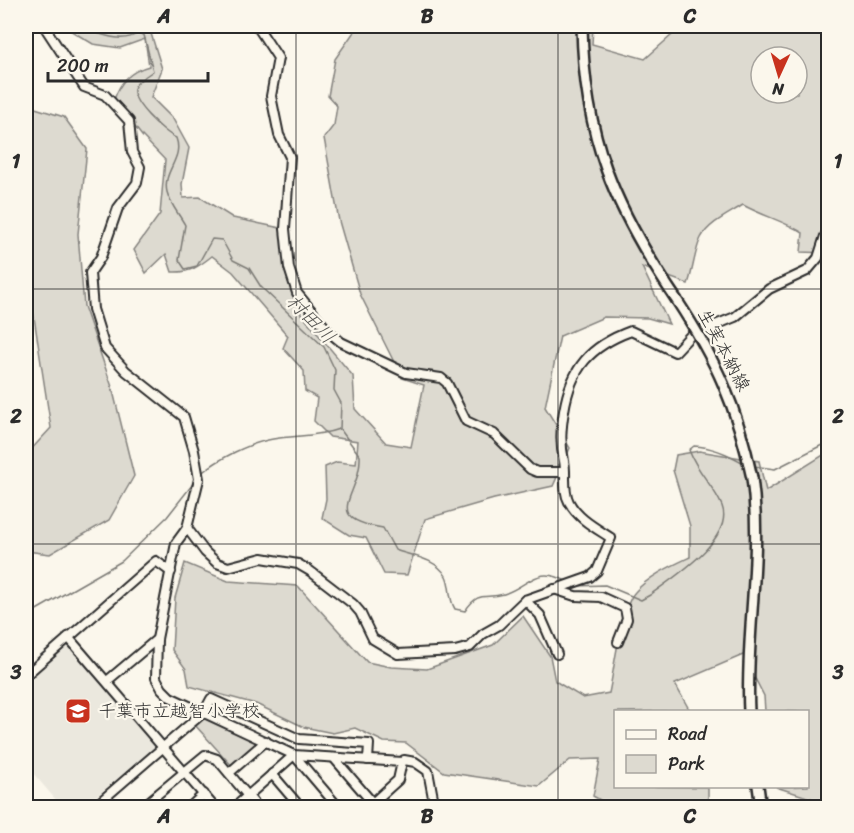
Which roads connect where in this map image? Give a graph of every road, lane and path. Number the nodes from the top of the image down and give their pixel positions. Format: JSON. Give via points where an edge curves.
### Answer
{"nodes":[{"id":1,"x":44,"y":26,"type":"edge"},
{"id":2,"x":257,"y":26,"type":"edge"},
{"id":3,"x":582,"y":26,"type":"edge"},
{"id":4,"x":828,"y":235,"type":"edge"},
{"id":5,"x":564,"y":472,"type":"junction"},
{"id":6,"x":187,"y":528,"type":"junction"},
{"id":7,"x":171,"y":572,"type":"junction"},
{"id":8,"x":556,"y":588,"type":"junction"},
{"id":9,"x":525,"y":600,"type":"junction"},
{"id":10,"x":68,"y":637,"type":"junction"},
{"id":11,"x":157,"y":639,"type":"junction"},
{"id":12,"x":618,"y":642,"type":"dead end"},
{"id":13,"x":557,"y":654,"type":"dead end"},
{"id":14,"x":26,"y":672,"type":"edge"},
{"id":15,"x":107,"y":681,"type":"junction"},
{"id":16,"x":749,"y":710,"type":"edge"},
{"id":17,"x":204,"y":712,"type":"junction"},
{"id":18,"x":266,"y":741,"type":"junction"},
{"id":19,"x":163,"y":747,"type":"junction"},
{"id":20,"x":294,"y":754,"type":"junction"},
{"id":21,"x":334,"y":758,"type":"junction"},
{"id":22,"x":368,"y":760,"type":"junction"},
{"id":23,"x":402,"y":762,"type":"junction"},
{"id":24,"x":184,"y":771,"type":"junction"},
{"id":25,"x":229,"y":773,"type":"junction"},
{"id":26,"x":272,"y":774,"type":"junction"},
{"id":27,"x":758,"y":788,"type":"edge"},
{"id":28,"x":204,"y":794,"type":"junction"},
{"id":29,"x":248,"y":795,"type":"junction"},
{"id":30,"x":372,"y":806,"type":"edge"},
{"id":31,"x":93,"y":807,"type":"edge"},
{"id":32,"x":141,"y":807,"type":"edge"},
{"id":33,"x":189,"y":807,"type":"edge"},
{"id":34,"x":215,"y":807,"type":"edge"},
{"id":35,"x":234,"y":807,"type":"edge"},
{"id":36,"x":258,"y":807,"type":"edge"},
{"id":37,"x":301,"y":807,"type":"edge"},
{"id":38,"x":339,"y":807,"type":"edge"},
{"id":39,"x":435,"y":807,"type":"edge"},
{"id":40,"x":761,"y":807,"type":"edge"}],
"edges":[{"from":1,"to":6,"type":"street","via":[[84,87],[105,95],[132,127],[131,147],[140,167],[139,177],[118,208],[101,257],[90,273],[93,309],[110,357],[184,417],[199,476]]},
{"from":2,"to":5,"type":"street","via":[[278,58],[271,96],[279,135],[290,157],[285,229],[289,268],[297,293],[330,333],[347,345],[406,373],[441,378],[466,422],[494,434],[530,469]]},
{"from":3,"to":16,"type":"main road","name":"生実本納線","bridge":true,"via":[[588,103],[605,169],[626,218],[726,384],[741,428],[757,521]]},
{"from":4,"to":5,"type":"street","via":[[818,258],[802,275],[769,289],[735,317],[691,335],[675,352],[631,331],[604,343],[587,357],[575,371],[567,395],[560,438]]},
{"from":5,"to":8,"type":"street","via":[[570,503],[582,520],[611,538],[597,571]]},
{"from":6,"to":7,"type":"street","via":[[176,543]]},
{"from":6,"to":9,"type":"street","via":[[205,552],[228,567],[262,558],[298,564],[310,571],[353,604],[373,639],[398,654],[465,650]]},
{"from":7,"to":10,"type":"street","via":[[156,561]]},
{"from":7,"to":11,"type":"street"},
{"from":8,"to":9,"type":"street"},
{"from":8,"to":12,"type":"street","via":[[575,596],[601,597],[625,608],[627,619]]},
{"from":9,"to":13,"type":"street","via":[[540,615]]},
{"from":10,"to":14,"type":"street"},
{"from":10,"to":15,"type":"street"},
{"from":11,"to":15,"type":"street"},
{"from":11,"to":17,"type":"street","via":[[156,678],[162,689],[170,697]]},
{"from":15,"to":19,"type":"street"},
{"from":17,"to":18,"type":"street"},
{"from":17,"to":19,"type":"street"},
{"from":17,"to":22,"type":"street","via":[[211,699],[299,739],[369,744]]},
{"from":18,"to":20,"type":"street"},
{"from":18,"to":25,"type":"street"},
{"from":19,"to":24,"type":"street"},
{"from":19,"to":31,"type":"street"},
{"from":20,"to":21,"type":"street"},
{"from":20,"to":26,"type":"street"},
{"from":20,"to":38,"type":"street"},
{"from":21,"to":22,"type":"street"},
{"from":21,"to":30,"type":"street"},
{"from":22,"to":23,"type":"street"},
{"from":23,"to":30,"type":"street","via":[[398,780]]},
{"from":23,"to":39,"type":"street","via":[[415,762],[428,771]]},
{"from":24,"to":25,"type":"street","via":[[201,756],[210,755]]},
{"from":24,"to":28,"type":"street"},
{"from":24,"to":32,"type":"street"},
{"from":25,"to":29,"type":"street"},
{"from":26,"to":29,"type":"street"},
{"from":26,"to":37,"type":"street"},
{"from":27,"to":40,"type":"main road"},
{"from":28,"to":33,"type":"street"},
{"from":28,"to":34,"type":"street"},
{"from":29,"to":35,"type":"street"},
{"from":29,"to":36,"type":"street"}]}
